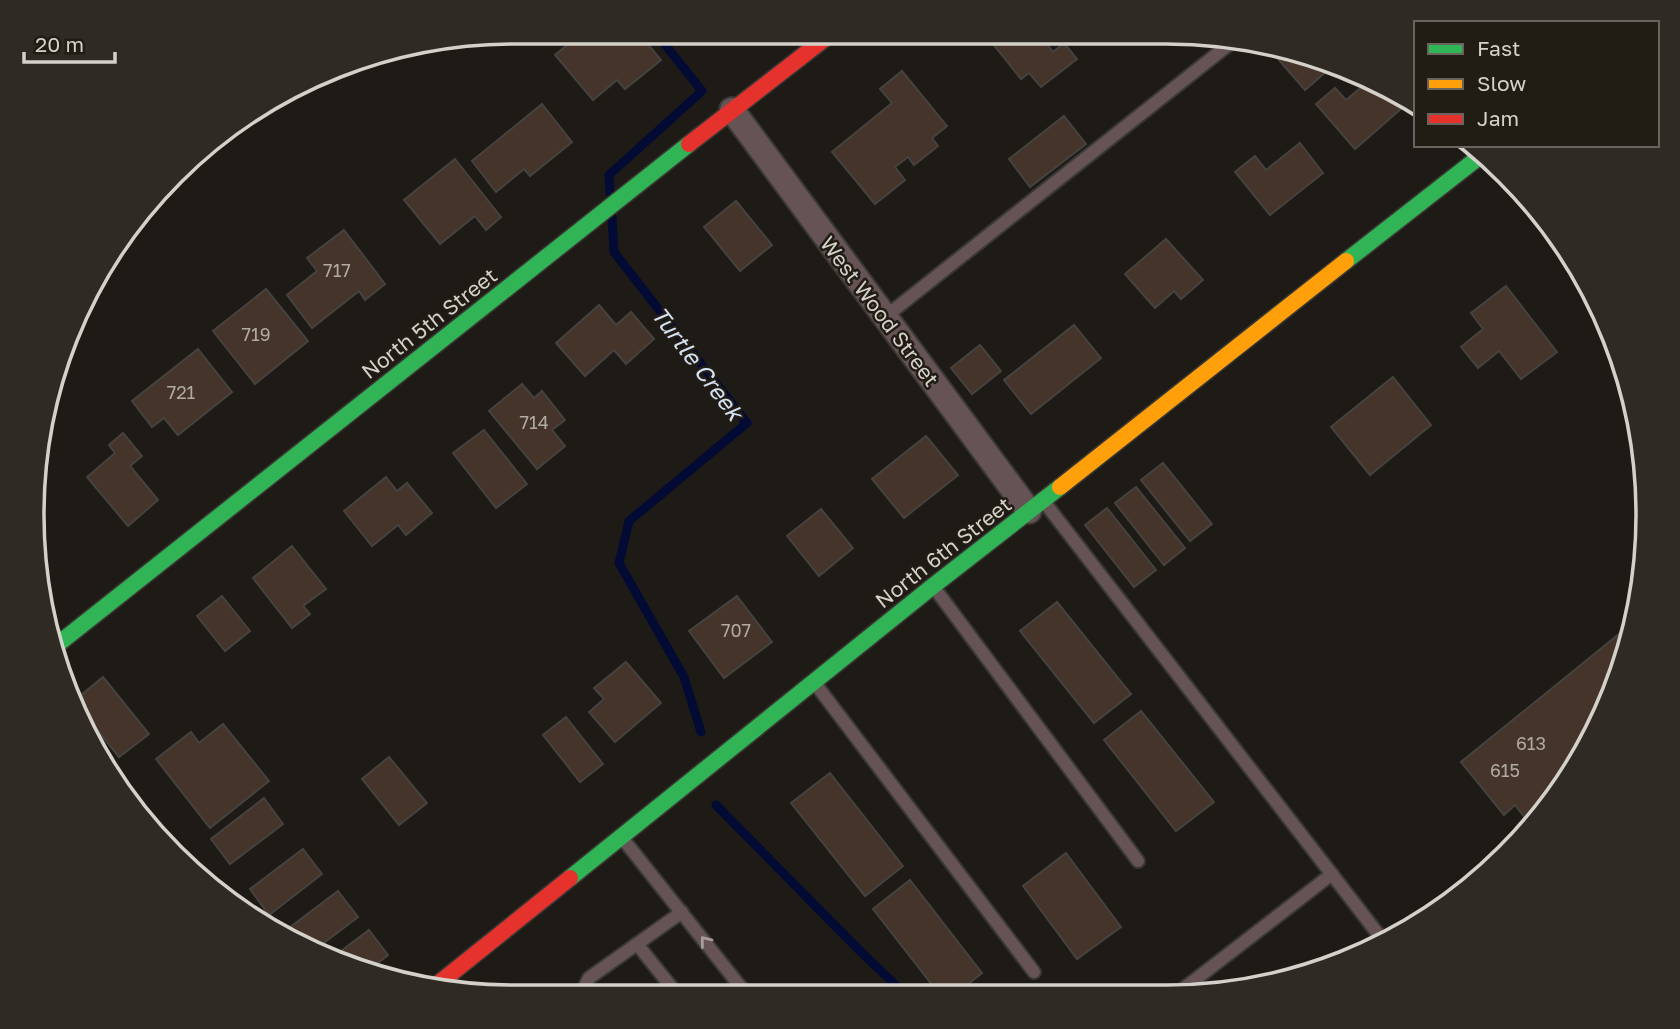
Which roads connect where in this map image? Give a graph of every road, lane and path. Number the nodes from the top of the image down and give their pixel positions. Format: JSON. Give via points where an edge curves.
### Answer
{"nodes":[{"id":1,"x":818,"y":44,"type":"edge"},
{"id":2,"x":1225,"y":48,"type":"edge"},
{"id":3,"x":732,"y":110,"type":"junction"},
{"id":4,"x":1474,"y":160,"type":"edge"},
{"id":5,"x":885,"y":317,"type":"junction"},
{"id":6,"x":1036,"y":505,"type":"junction"},
{"id":7,"x":933,"y":586,"type":"junction"},
{"id":8,"x":62,"y":642,"type":"edge"},
{"id":9,"x":814,"y":682,"type":"junction"},
{"id":10,"x":621,"y":836,"type":"junction"},
{"id":11,"x":1138,"y":861,"type":"dead end"},
{"id":12,"x":1332,"y":874,"type":"junction"},
{"id":13,"x":682,"y":912,"type":"junction"},
{"id":14,"x":1378,"y":935,"type":"edge"},
{"id":15,"x":637,"y":944,"type":"junction"},
{"id":16,"x":1034,"y":972,"type":"dead end"},
{"id":17,"x":444,"y":979,"type":"edge"},
{"id":18,"x":1189,"y":984,"type":"edge"},
{"id":19,"x":586,"y":985,"type":"edge"},
{"id":20,"x":670,"y":985,"type":"edge"},
{"id":21,"x":739,"y":985,"type":"edge"}],
"edges":[{"from":1,"to":3,"type":"street","name":"North 5th Street"},
{"from":2,"to":5,"type":"lane"},
{"from":3,"to":5,"type":"street","name":"West Wood Street"},
{"from":3,"to":8,"type":"street","name":"North 5th Street"},
{"from":4,"to":6,"type":"street","name":"North 6th Street"},
{"from":5,"to":6,"type":"street","name":"West Wood Street"},
{"from":6,"to":7,"type":"street","name":"North 6th Street"},
{"from":6,"to":12,"type":"lane","via":[[1161,651]]},
{"from":7,"to":9,"type":"street","name":"North 6th Street"},
{"from":7,"to":11,"type":"lane"},
{"from":9,"to":10,"type":"street","name":"North 6th Street"},
{"from":9,"to":16,"type":"lane"},
{"from":10,"to":13,"type":"lane"},
{"from":10,"to":17,"type":"street","name":"North 6th Street"},
{"from":12,"to":14,"type":"lane"},
{"from":12,"to":18,"type":"lane"},
{"from":13,"to":15,"type":"lane"},
{"from":21,"to":13,"type":"lane","one_way":true},
{"from":15,"to":19,"type":"lane"},
{"from":15,"to":20,"type":"lane"}]}
